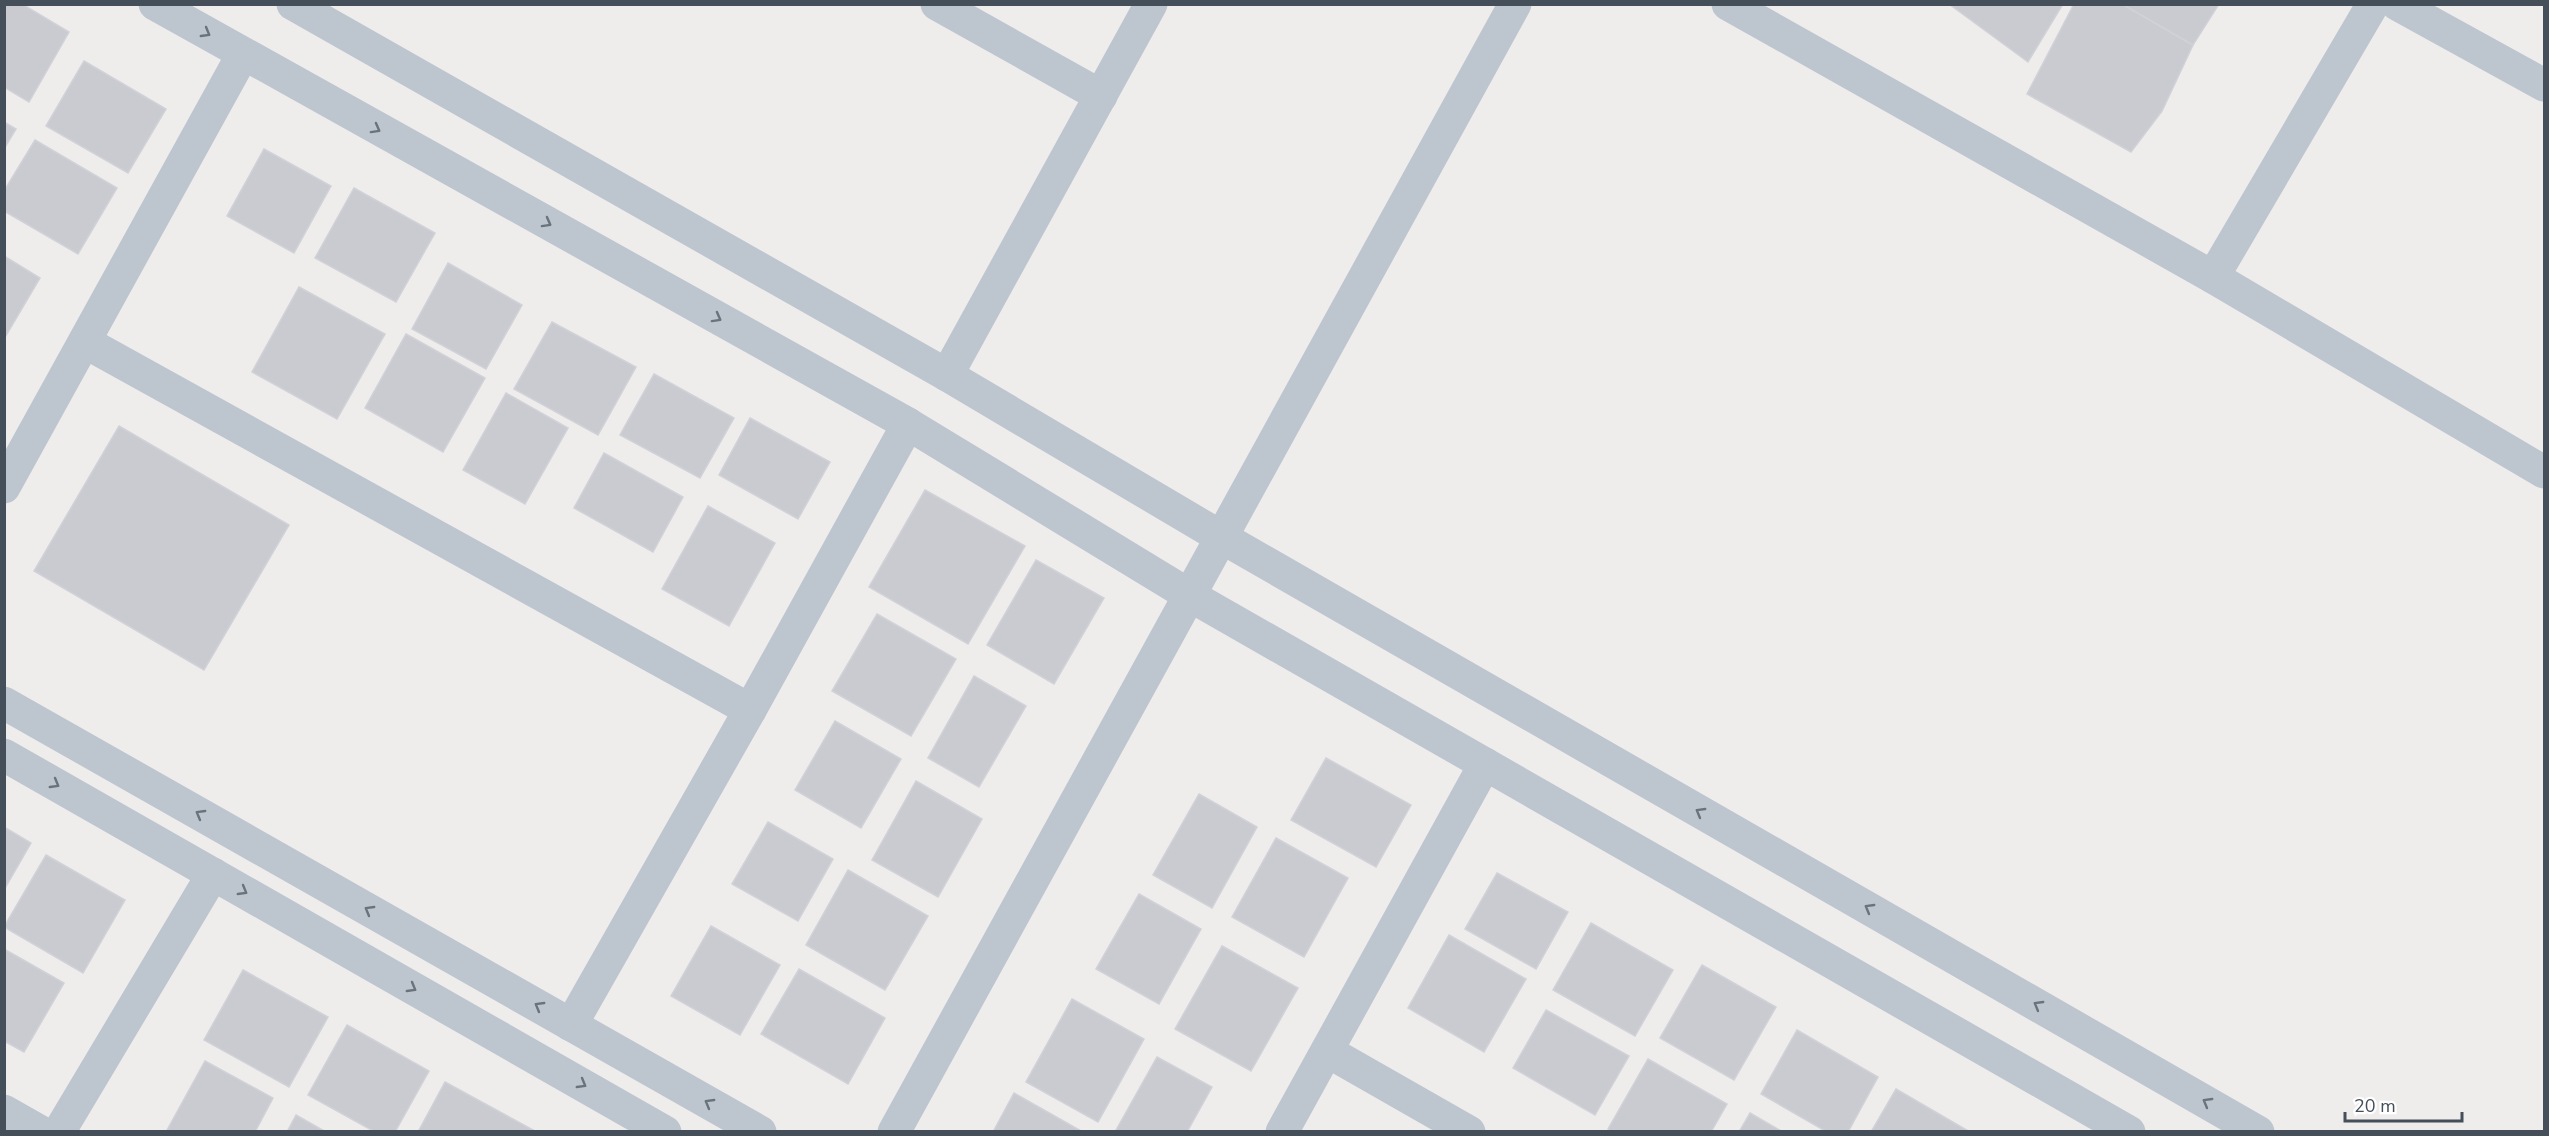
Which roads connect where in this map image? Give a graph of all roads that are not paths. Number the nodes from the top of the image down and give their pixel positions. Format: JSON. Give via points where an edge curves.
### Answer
{"nodes":[{"id":1,"x":155,"y":4,"type":"edge"},
{"id":2,"x":293,"y":4,"type":"edge"},
{"id":3,"x":937,"y":4,"type":"edge"},
{"id":4,"x":1151,"y":4,"type":"edge"},
{"id":5,"x":1515,"y":4,"type":"edge"},
{"id":6,"x":1728,"y":4,"type":"edge"},
{"id":7,"x":2373,"y":4,"type":"edge"},
{"id":8,"x":2397,"y":4,"type":"edge"},
{"id":9,"x":243,"y":54,"type":"junction"},
{"id":10,"x":2544,"y":85,"type":"edge"},
{"id":11,"x":1101,"y":96,"type":"junction"},
{"id":12,"x":2213,"y":277,"type":"junction"},
{"id":13,"x":86,"y":342,"type":"junction"},
{"id":14,"x":947,"y":375,"type":"junction"},
{"id":15,"x":908,"y":424,"type":"junction"},
{"id":16,"x":2544,"y":472,"type":"edge"},
{"id":17,"x":4,"y":487,"type":"edge"},
{"id":18,"x":1221,"y":537,"type":"junction"},
{"id":19,"x":1189,"y":594,"type":"junction"},
{"id":20,"x":4,"y":703,"type":"edge"},
{"id":21,"x":750,"y":710,"type":"junction"},
{"id":22,"x":4,"y":755,"type":"edge"},
{"id":23,"x":1485,"y":764,"type":"junction"},
{"id":24,"x":213,"y":874,"type":"junction"},
{"id":25,"x":572,"y":1025,"type":"junction"},
{"id":26,"x":1327,"y":1051,"type":"junction"},
{"id":27,"x":4,"y":1111,"type":"edge"},
{"id":28,"x":41,"y":1131,"type":"edge"},
{"id":29,"x":59,"y":1131,"type":"edge"},
{"id":30,"x":664,"y":1131,"type":"edge"},
{"id":31,"x":759,"y":1131,"type":"edge"},
{"id":32,"x":894,"y":1131,"type":"edge"},
{"id":33,"x":1282,"y":1131,"type":"edge"},
{"id":34,"x":1469,"y":1131,"type":"edge"},
{"id":35,"x":2129,"y":1131,"type":"edge"},
{"id":36,"x":2258,"y":1131,"type":"edge"}],
"edges":[{"from":1,"to":9,"type":"street","one_way":true},
{"from":2,"to":14,"type":"street"},
{"from":3,"to":11,"type":"street"},
{"from":4,"to":11,"type":"street"},
{"from":5,"to":18,"type":"street"},
{"from":6,"to":12,"type":"street"},
{"from":7,"to":12,"type":"street"},
{"from":8,"to":10,"type":"street"},
{"from":9,"to":13,"type":"street"},
{"from":9,"to":15,"type":"street","one_way":true},
{"from":11,"to":14,"type":"street"},
{"from":12,"to":16,"type":"street"},
{"from":13,"to":17,"type":"street"},
{"from":13,"to":21,"type":"street"},
{"from":14,"to":18,"type":"street"},
{"from":15,"to":19,"type":"street"},
{"from":15,"to":21,"type":"street"},
{"from":18,"to":19,"type":"street"},
{"from":36,"to":18,"type":"street","one_way":true},
{"from":19,"to":23,"type":"street"},
{"from":19,"to":32,"type":"street"},
{"from":25,"to":20,"type":"street","one_way":true},
{"from":21,"to":25,"type":"street"},
{"from":22,"to":24,"type":"street","one_way":true},
{"from":23,"to":26,"type":"street"},
{"from":23,"to":35,"type":"street"},
{"from":24,"to":29,"type":"street"},
{"from":24,"to":30,"type":"street","one_way":true},
{"from":31,"to":25,"type":"street","one_way":true},
{"from":26,"to":33,"type":"street"},
{"from":26,"to":34,"type":"street"},
{"from":27,"to":28,"type":"street"}]}
